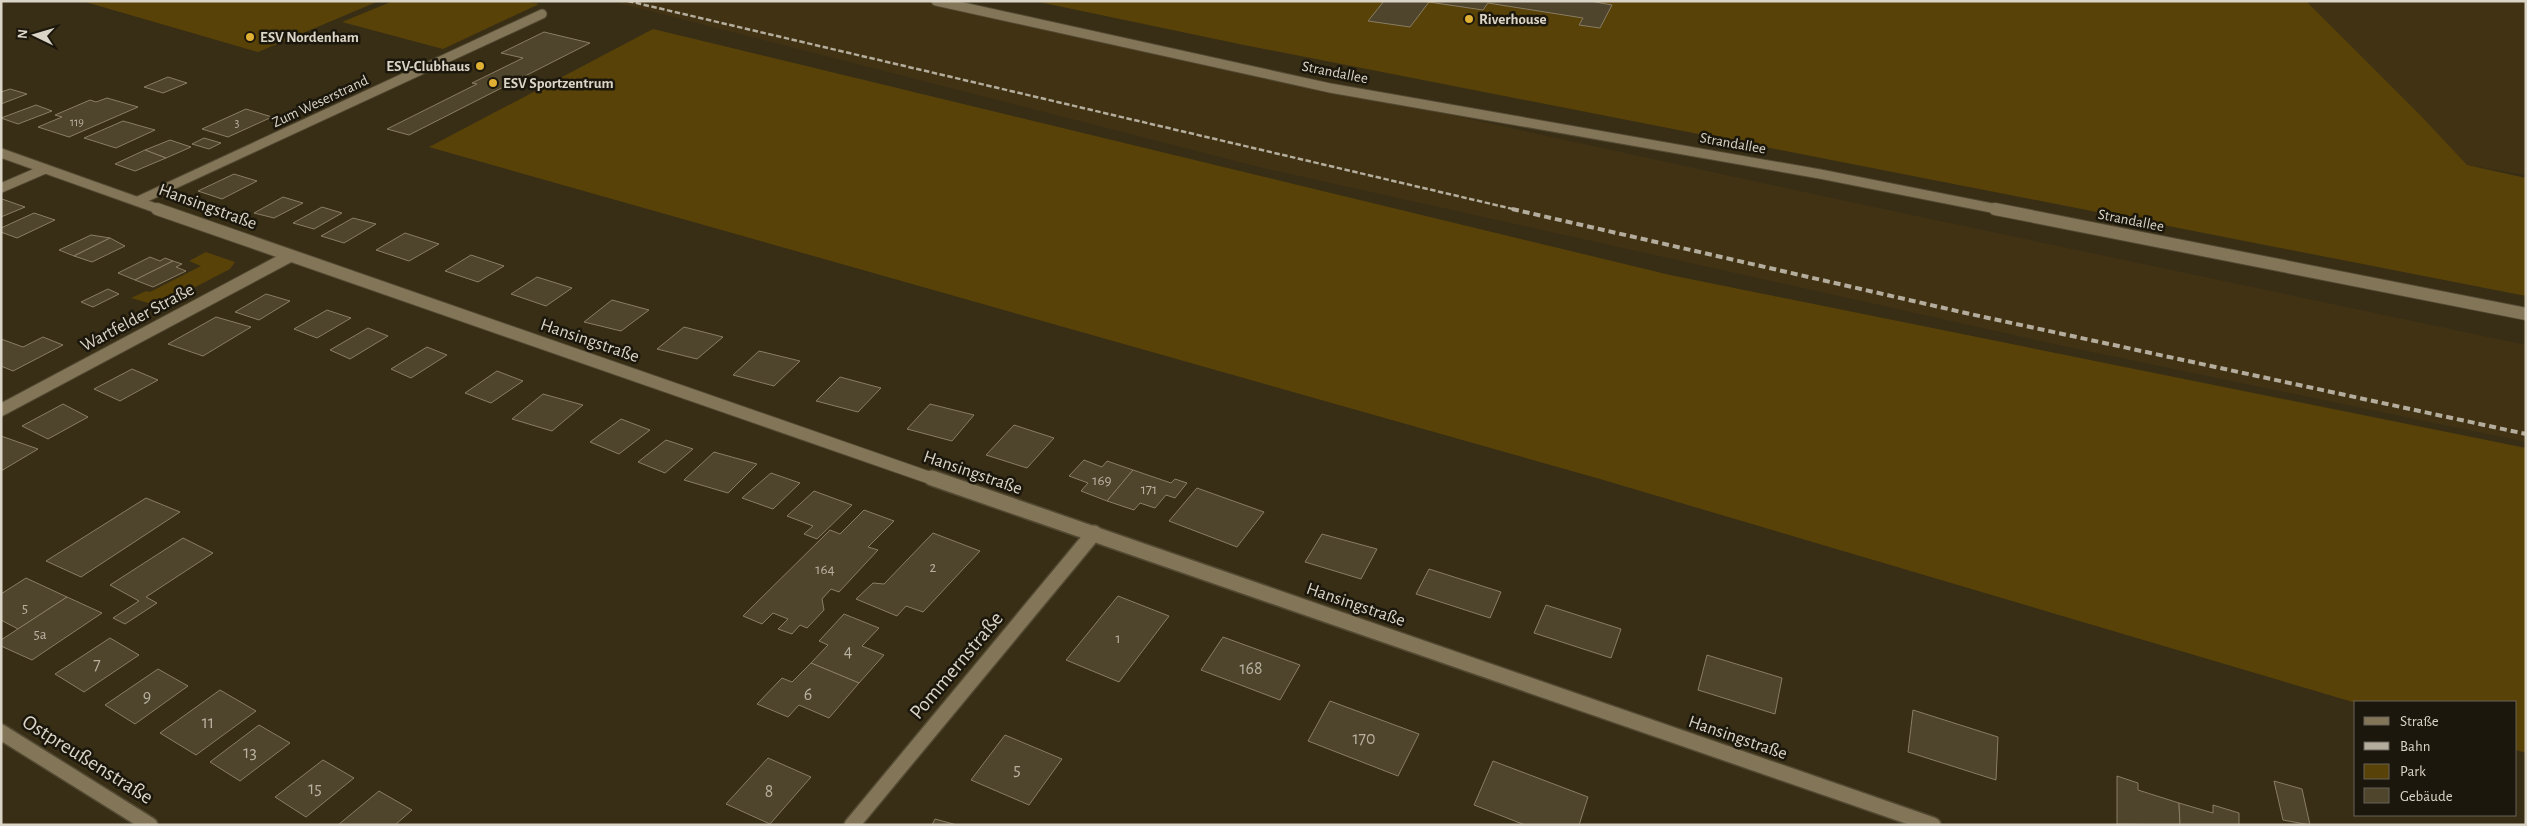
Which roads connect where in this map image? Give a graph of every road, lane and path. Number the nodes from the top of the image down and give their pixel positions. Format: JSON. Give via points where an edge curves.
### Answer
{"nodes":[{"id":1,"x":936,"y":1,"type":"edge"},
{"id":2,"x":542,"y":14,"type":"dead end"},
{"id":3,"x":1,"y":153,"type":"edge"},
{"id":4,"x":45,"y":169,"type":"junction"},
{"id":5,"x":1,"y":188,"type":"edge"},
{"id":6,"x":138,"y":201,"type":"junction"},
{"id":7,"x":290,"y":256,"type":"junction"},
{"id":8,"x":2526,"y":314,"type":"edge"},
{"id":9,"x":1,"y":410,"type":"edge"},
{"id":10,"x":1094,"y":533,"type":"junction"},
{"id":11,"x":1,"y":732,"type":"edge"},
{"id":12,"x":150,"y":825,"type":"edge"},
{"id":13,"x":852,"y":825,"type":"edge"},
{"id":14,"x":1933,"y":825,"type":"edge"}],
"edges":[{"from":1,"to":8,"type":"street","name":"Strandallee","via":[[1330,88],[1820,174]]},
{"from":2,"to":6,"type":"street","name":"Zum Weserstrand"},
{"from":3,"to":4,"type":"street","name":"Hansingstraße"},
{"from":4,"to":5,"type":"street"},
{"from":4,"to":6,"type":"street","name":"Hansingstraße"},
{"from":6,"to":7,"type":"street","name":"Hansingstraße"},
{"from":7,"to":9,"type":"street","name":"Wartfelder Straße"},
{"from":7,"to":10,"type":"street","name":"Hansingstraße"},
{"from":10,"to":13,"type":"street","name":"Pommernstraße"},
{"from":10,"to":14,"type":"street","name":"Hansingstraße"},
{"from":11,"to":12,"type":"street","name":"Ostpreußenstraße"}]}
